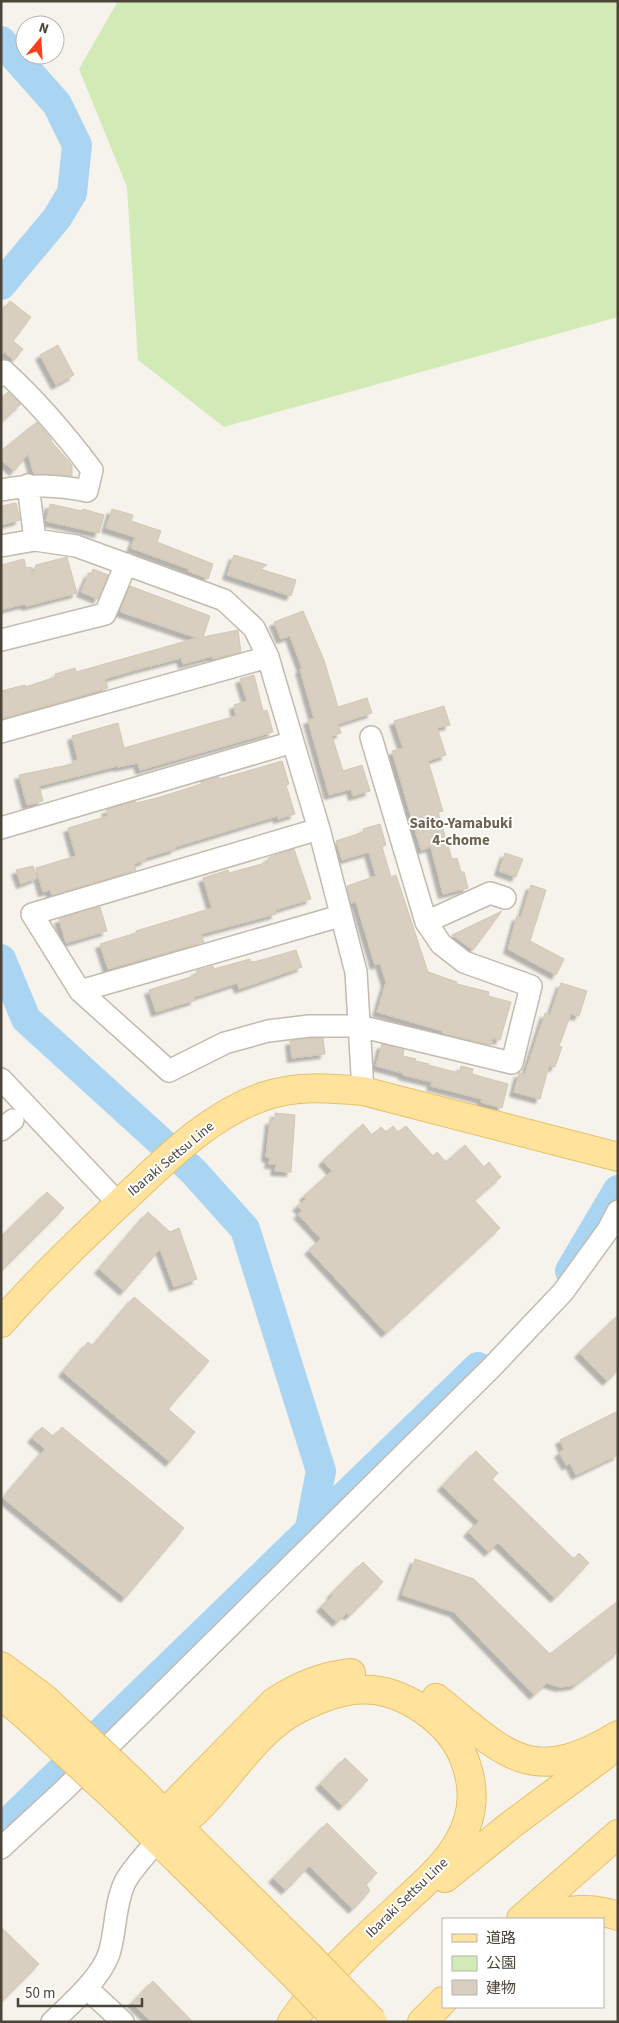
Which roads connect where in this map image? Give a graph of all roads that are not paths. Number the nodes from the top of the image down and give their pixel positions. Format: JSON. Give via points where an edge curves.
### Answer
{"nodes":[{"id":1,"x":1,"y":375,"type":"edge"},
{"id":2,"x":28,"y":485,"type":"junction"},
{"id":3,"x":1,"y":490,"type":"edge"},
{"id":4,"x":35,"y":540,"type":"junction"},
{"id":5,"x":1,"y":546,"type":"edge"},
{"id":6,"x":126,"y":564,"type":"junction"},
{"id":7,"x":1,"y":640,"type":"edge"},
{"id":8,"x":268,"y":657,"type":"junction"},
{"id":9,"x":1,"y":732,"type":"edge"},
{"id":10,"x":371,"y":737,"type":"dead end"},
{"id":11,"x":293,"y":742,"type":"junction"},
{"id":12,"x":1,"y":828,"type":"edge"},
{"id":13,"x":319,"y":829,"type":"junction"},
{"id":14,"x":505,"y":898,"type":"dead end"},
{"id":15,"x":340,"y":916,"type":"junction"},
{"id":16,"x":426,"y":922,"type":"junction"},
{"id":17,"x":80,"y":991,"type":"junction"},
{"id":18,"x":359,"y":1026,"type":"junction"},
{"id":19,"x":1,"y":1079,"type":"edge"},
{"id":20,"x":363,"y":1091,"type":"junction"},
{"id":21,"x":618,"y":1157,"type":"edge"},
{"id":22,"x":119,"y":1204,"type":"junction"},
{"id":23,"x":618,"y":1211,"type":"edge"},
{"id":24,"x":1,"y":1323,"type":"edge"},
{"id":25,"x":1,"y":1666,"type":"edge"},
{"id":26,"x":1,"y":1695,"type":"edge"},
{"id":27,"x":35,"y":1707,"type":"junction"},
{"id":28,"x":618,"y":1735,"type":"edge"},
{"id":29,"x":618,"y":1746,"type":"edge"},
{"id":30,"x":161,"y":1834,"type":"junction"},
{"id":31,"x":618,"y":1834,"type":"edge"},
{"id":32,"x":1,"y":1848,"type":"edge"},
{"id":33,"x":618,"y":1916,"type":"edge"},
{"id":34,"x":522,"y":1918,"type":"edge"},
{"id":35,"x":545,"y":1918,"type":"edge"},
{"id":36,"x":300,"y":1964,"type":"junction"},
{"id":37,"x":92,"y":1994,"type":"dead end"},
{"id":38,"x":442,"y":2002,"type":"edge"},
{"id":39,"x":52,"y":2022,"type":"edge"},
{"id":40,"x":123,"y":2022,"type":"edge"},
{"id":41,"x":293,"y":2022,"type":"edge"},
{"id":42,"x":339,"y":2022,"type":"edge"},
{"id":43,"x":373,"y":2022,"type":"edge"},
{"id":44,"x":422,"y":2022,"type":"edge"}],
"edges":[{"from":1,"to":2,"type":"street","via":[[4,371],[32,397],[92,470],[87,491]]},
{"from":2,"to":3,"type":"street"},
{"from":2,"to":4,"type":"street"},
{"from":4,"to":5,"type":"street"},
{"from":4,"to":6,"type":"street","via":[[76,546]]},
{"from":6,"to":7,"type":"street","via":[[105,614]]},
{"from":6,"to":8,"type":"street","via":[[224,600],[254,628]]},
{"from":8,"to":9,"type":"street"},
{"from":8,"to":11,"type":"street"},
{"from":10,"to":16,"type":"street"},
{"from":11,"to":12,"type":"street"},
{"from":11,"to":13,"type":"street"},
{"from":13,"to":15,"type":"street"},
{"from":13,"to":17,"type":"street","via":[[32,914]]},
{"from":14,"to":16,"type":"street","via":[[490,893]]},
{"from":15,"to":17,"type":"street"},
{"from":15,"to":18,"type":"street","via":[[356,972]]},
{"from":16,"to":18,"type":"street","via":[[441,944],[464,962],[531,986],[512,1063]]},
{"from":17,"to":18,"type":"street","via":[[169,1071],[224,1043],[268,1030]]},
{"from":18,"to":20,"type":"street"},
{"from":19,"to":22,"type":"street"},
{"from":20,"to":21,"type":"main road","name":"Ibaraki Settsu Line"},
{"from":20,"to":22,"type":"main road","name":"Ibaraki Settsu Line","via":[[322,1087],[288,1090],[234,1109],[200,1131]]},
{"from":22,"to":24,"type":"main road","name":"Ibaraki Settsu Line"},
{"from":23,"to":32,"type":"street","via":[[608,1230],[562,1292],[491,1368],[63,1791]]},
{"from":25,"to":27,"type":"main road"},
{"from":26,"to":27,"type":"main road"},
{"from":27,"to":30,"type":"main road","bridge":true,"via":[[128,1794]]},
{"from":28,"to":30,"type":"main road","via":[[568,1759],[552,1762],[527,1760],[494,1744],[414,1685],[378,1674],[341,1674],[317,1679],[274,1702],[252,1723]]},
{"from":29,"to":41,"type":"main road","name":"Ibaraki Settsu Line","via":[[512,1824],[418,1901]]},
{"from":30,"to":36,"type":"main road"},
{"from":30,"to":39,"type":"street","via":[[125,1882],[110,1952],[102,1968]]},
{"from":30,"to":41,"type":"main road","name":"Ibaraki Settsu Line","via":[[195,1813],[258,1742],[286,1716],[326,1696],[348,1690],[376,1690],[407,1700],[443,1725],[458,1746],[467,1765],[472,1808],[455,1850],[435,1874],[344,1958],[320,1984]]},
{"from":31,"to":34,"type":"main road"},
{"from":33,"to":35,"type":"main road","via":[[581,1910]]},
{"from":36,"to":42,"type":"main road","bridge":true},
{"from":36,"to":43,"type":"main road","bridge":true},
{"from":37,"to":40,"type":"street"},
{"from":38,"to":44,"type":"main road"}]}
